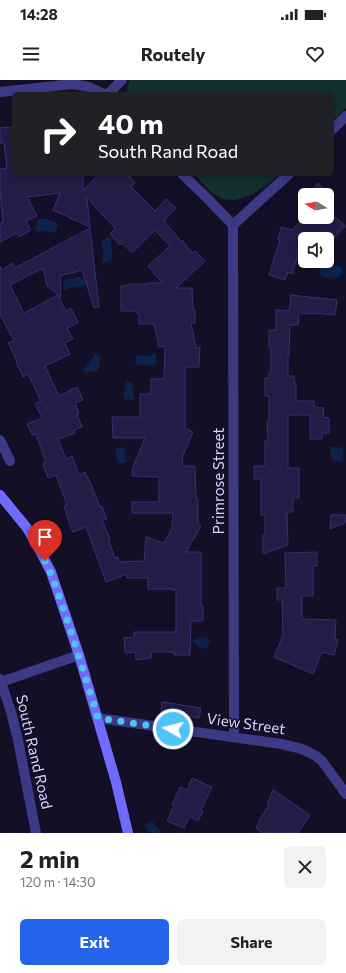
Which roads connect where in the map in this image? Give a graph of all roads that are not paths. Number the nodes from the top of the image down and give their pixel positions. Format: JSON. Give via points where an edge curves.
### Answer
{"nodes":[{"id":1,"x":122,"y":80,"type":"edge"},
{"id":2,"x":0,"y":92,"type":"edge"},
{"id":3,"x":100,"y":92,"type":"edge"},
{"id":4,"x":110,"y":92,"type":"edge"},
{"id":5,"x":346,"y":116,"type":"edge"},
{"id":6,"x":334,"y":128,"type":"edge"},
{"id":7,"x":184,"y":176,"type":"edge"},
{"id":8,"x":287,"y":176,"type":"edge"},
{"id":9,"x":233,"y":226,"type":"junction"},
{"id":10,"x":0,"y":440,"type":"edge"},
{"id":11,"x":10,"y":461,"type":"dead end"},
{"id":12,"x":0,"y":495,"type":"edge"},
{"id":13,"x":79,"y":655,"type":"junction"},
{"id":14,"x":1,"y":680,"type":"edge"},
{"id":15,"x":98,"y":718,"type":"junction"},
{"id":16,"x":234,"y":738,"type":"junction"},
{"id":17,"x":346,"y":794,"type":"edge"},
{"id":18,"x":36,"y":833,"type":"edge"},
{"id":19,"x":128,"y":833,"type":"edge"}],
"edges":[{"from":1,"to":4,"type":"street"},
{"from":2,"to":3,"type":"street","via":[[73,84]]},
{"from":5,"to":6,"type":"street"},
{"from":7,"to":9,"type":"street"},
{"from":8,"to":9,"type":"street"},
{"from":9,"to":16,"type":"street","name":"Primrose Street"},
{"from":10,"to":11,"type":"street"},
{"from":12,"to":13,"type":"main road","via":[[27,528],[51,572]]},
{"from":13,"to":14,"type":"street"},
{"from":13,"to":15,"type":"main road"},
{"from":14,"to":18,"type":"street","name":"South Rand Road","via":[[18,740]]},
{"from":15,"to":16,"type":"street","name":"View Street"},
{"from":15,"to":19,"type":"main road"},
{"from":16,"to":17,"type":"street","name":"View Street","via":[[294,747],[310,752],[322,761]]}]}
